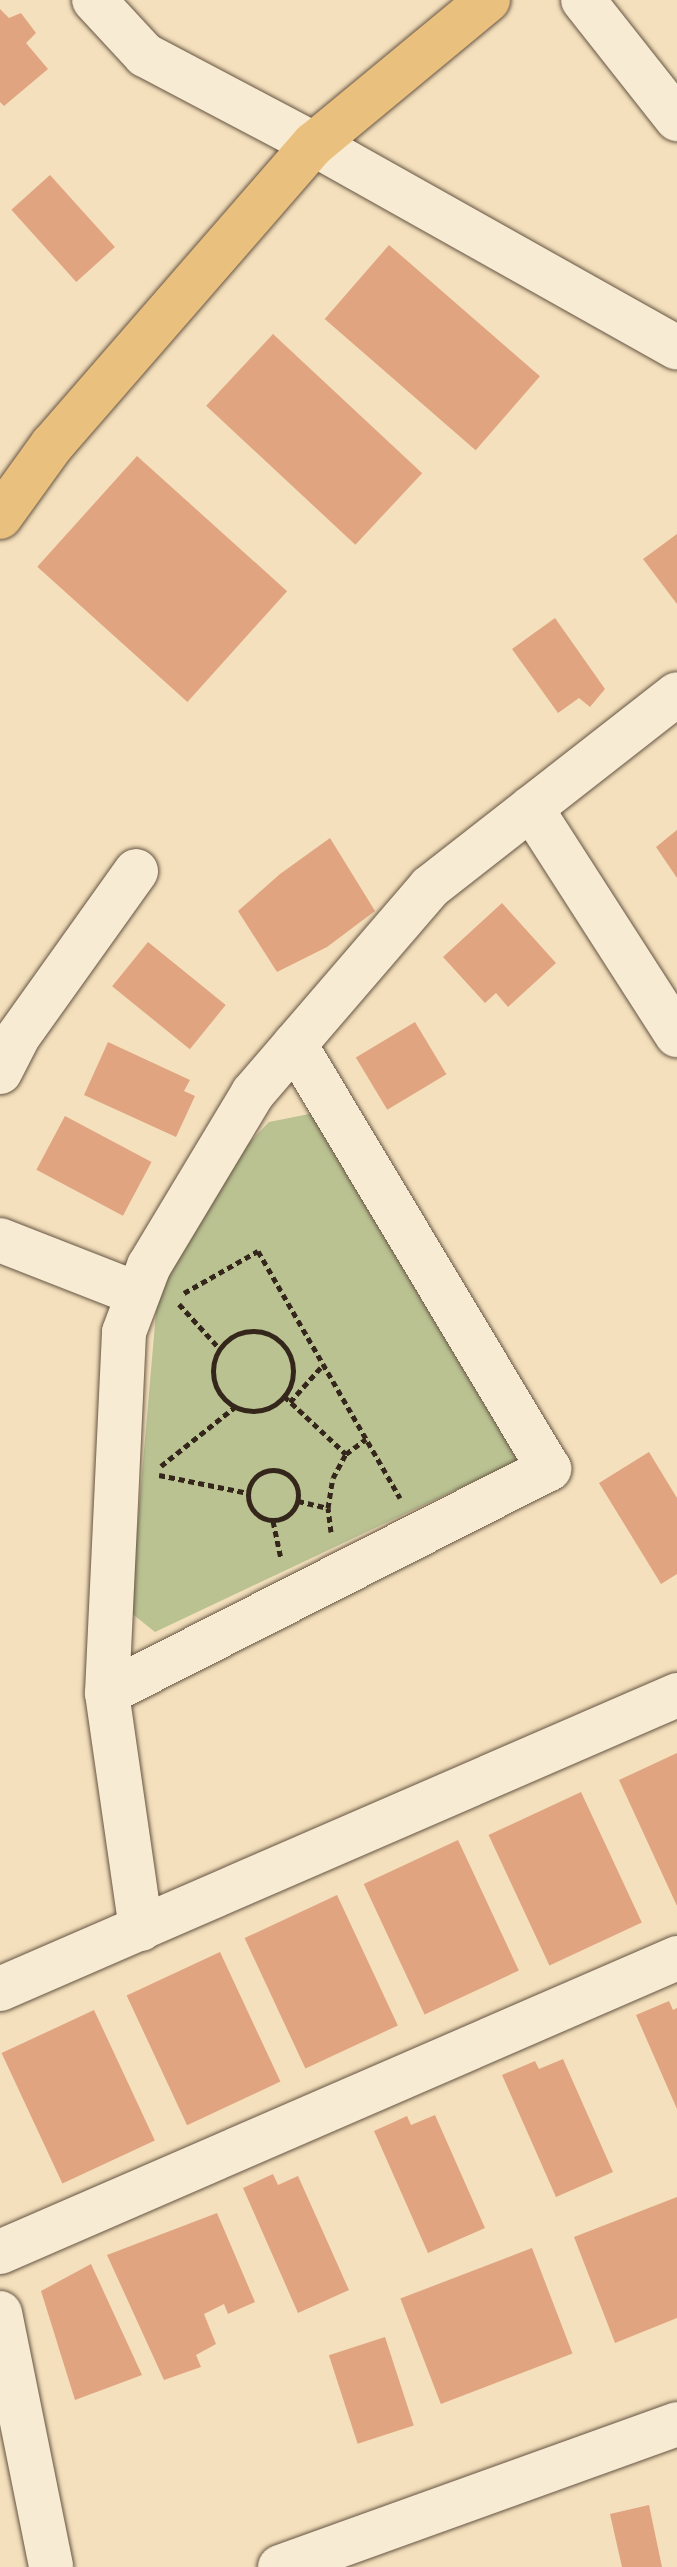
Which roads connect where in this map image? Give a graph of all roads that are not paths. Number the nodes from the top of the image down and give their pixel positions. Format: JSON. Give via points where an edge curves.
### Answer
{"nodes":[{"id":1,"x":94,"y":0,"type":"edge"},
{"id":2,"x":488,"y":0,"type":"edge"},
{"id":3,"x":583,"y":0,"type":"edge"},
{"id":4,"x":677,"y":119,"type":"edge"},
{"id":5,"x":314,"y":144,"type":"junction"},
{"id":6,"x":677,"y":348,"type":"edge"},
{"id":7,"x":0,"y":517,"type":"edge"},
{"id":8,"x":677,"y":694,"type":"edge"},
{"id":9,"x":531,"y":808,"type":"junction"},
{"id":10,"x":136,"y":871,"type":"dead end"},
{"id":11,"x":677,"y":1035,"type":"edge"},
{"id":12,"x":295,"y":1044,"type":"junction"},
{"id":13,"x":0,"y":1072,"type":"edge"},
{"id":14,"x":0,"y":1240,"type":"edge"},
{"id":15,"x":138,"y":1294,"type":"junction"},
{"id":16,"x":107,"y":1693,"type":"junction"},
{"id":17,"x":677,"y":1695,"type":"edge"},
{"id":18,"x":141,"y":1929,"type":"junction"},
{"id":19,"x":677,"y":1958,"type":"edge"},
{"id":20,"x":0,"y":1989,"type":"edge"},
{"id":21,"x":0,"y":2252,"type":"edge"},
{"id":22,"x":0,"y":2313,"type":"edge"},
{"id":23,"x":677,"y":2424,"type":"edge"},
{"id":24,"x":51,"y":2567,"type":"edge"},
{"id":25,"x":280,"y":2567,"type":"edge"}],
"edges":[{"from":1,"to":5,"type":"street","via":[[145,55]]},
{"from":2,"to":5,"type":"main road"},
{"from":3,"to":4,"type":"street"},
{"from":5,"to":6,"type":"street"},
{"from":5,"to":7,"type":"main road","via":[[52,445]]},
{"from":8,"to":9,"type":"street"},
{"from":9,"to":11,"type":"street"},
{"from":9,"to":12,"type":"street","via":[[430,887]]},
{"from":10,"to":13,"type":"street","via":[[17,1038]]},
{"from":12,"to":15,"type":"street","via":[[253,1093],[149,1266]]},
{"from":12,"to":16,"type":"street","via":[[549,1469]]},
{"from":14,"to":15,"type":"street"},
{"from":15,"to":16,"type":"street","via":[[124,1332]]},
{"from":16,"to":18,"type":"street"},
{"from":17,"to":18,"type":"street"},
{"from":18,"to":20,"type":"street"},
{"from":19,"to":21,"type":"street"},
{"from":22,"to":24,"type":"street"},
{"from":23,"to":25,"type":"street"}]}
